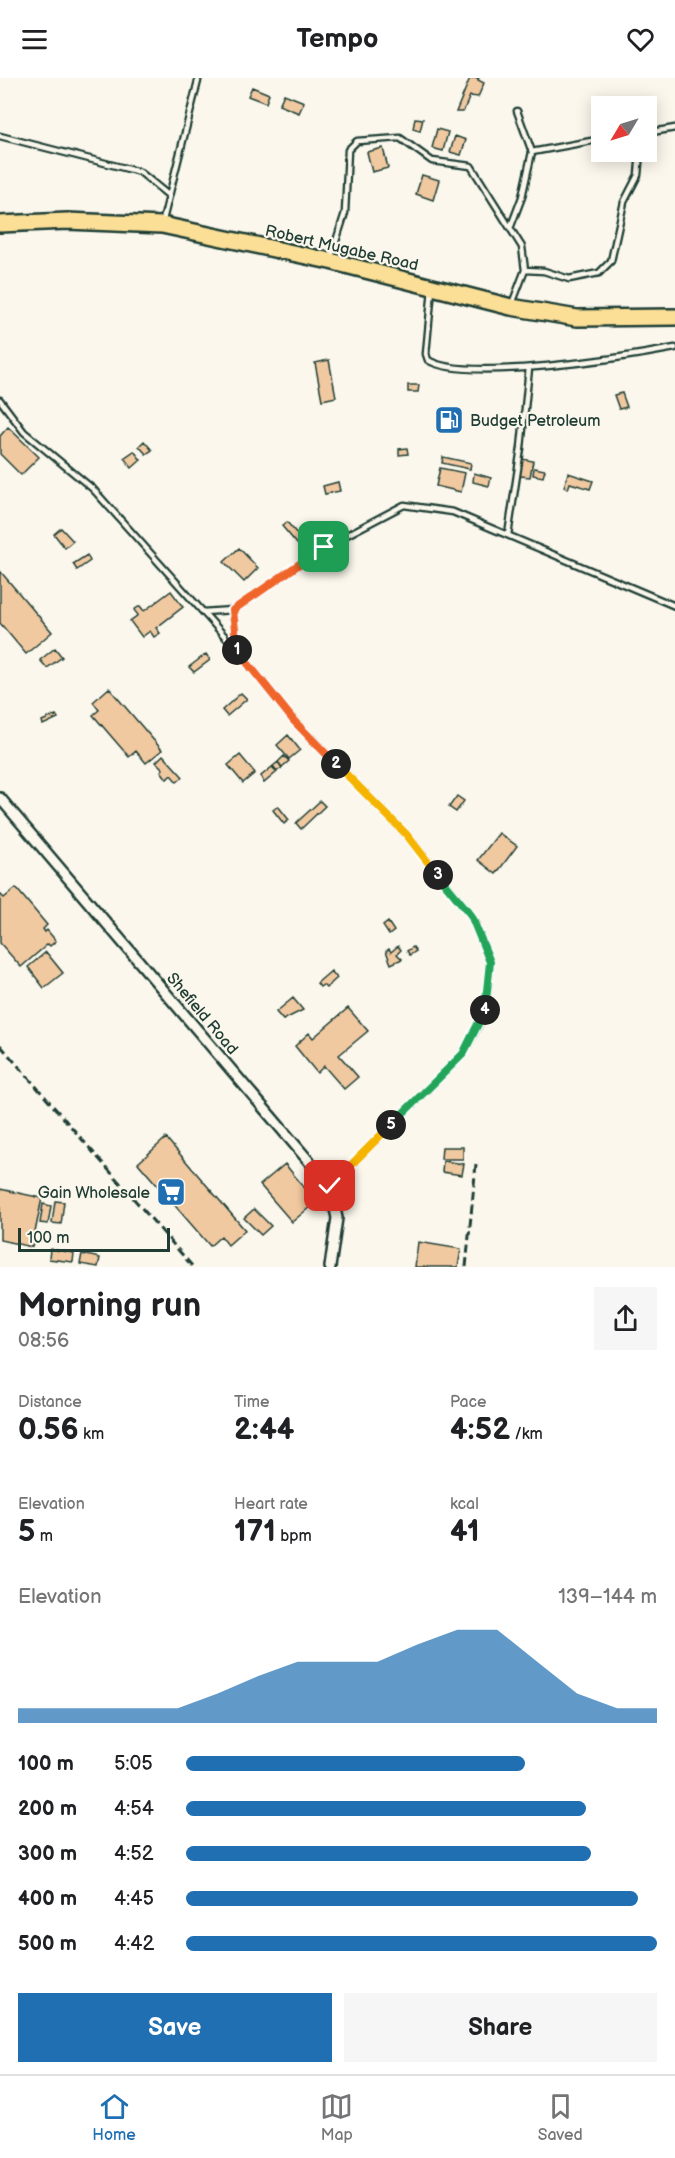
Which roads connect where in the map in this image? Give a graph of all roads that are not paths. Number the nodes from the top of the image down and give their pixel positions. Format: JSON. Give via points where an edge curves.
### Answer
{"nodes":[{"id":1,"x":198,"y":81,"type":"dead end"},
{"id":2,"x":517,"y":111,"type":"dead end"},
{"id":3,"x":675,"y":128,"type":"edge"},
{"id":4,"x":657,"y":131,"type":"edge"},
{"id":5,"x":0,"y":136,"type":"edge"},
{"id":6,"x":591,"y":141,"type":"edge"},
{"id":7,"x":532,"y":152,"type":"junction"},
{"id":8,"x":639,"y":162,"type":"edge"},
{"id":9,"x":168,"y":195,"type":"junction"},
{"id":10,"x":0,"y":224,"type":"edge"},
{"id":11,"x":162,"y":225,"type":"junction"},
{"id":12,"x":511,"y":226,"type":"junction"},
{"id":13,"x":330,"y":261,"type":"junction"},
{"id":14,"x":525,"y":270,"type":"junction"},
{"id":15,"x":432,"y":288,"type":"junction"},
{"id":16,"x":511,"y":307,"type":"junction"},
{"id":17,"x":675,"y":317,"type":"edge"},
{"id":18,"x":675,"y":348,"type":"edge"},
{"id":19,"x":529,"y":368,"type":"junction"},
{"id":20,"x":0,"y":400,"type":"edge"},
{"id":21,"x":508,"y":535,"type":"junction"},
{"id":22,"x":675,"y":606,"type":"edge"},
{"id":23,"x":233,"y":610,"type":"junction"},
{"id":24,"x":203,"y":612,"type":"junction"},
{"id":25,"x":237,"y":650,"type":"junction"},
{"id":26,"x":0,"y":798,"type":"edge"},
{"id":27,"x":330,"y":1186,"type":"junction"},
{"id":28,"x":330,"y":1267,"type":"edge"}],
"edges":[{"from":1,"to":9,"type":"lane"},
{"from":2,"to":7,"type":"lane"},
{"from":3,"to":4,"type":"lane"},
{"from":5,"to":9,"type":"lane","via":[[140,172]]},
{"from":6,"to":7,"type":"lane"},
{"from":7,"to":12,"type":"lane"},
{"from":8,"to":14,"type":"lane","via":[[638,175],[624,202],[611,261],[598,273],[569,279]]},
{"from":9,"to":11,"type":"lane"},
{"from":10,"to":11,"type":"main road","name":"Robert Mugabe Road","via":[[67,221]]},
{"from":11,"to":13,"type":"main road","name":"Robert Mugabe Road"},
{"from":12,"to":13,"type":"lane","via":[[471,166],[432,161],[400,138],[357,141],[348,150],[345,213]]},
{"from":12,"to":14,"type":"lane","via":[[522,247]]},
{"from":13,"to":15,"type":"main road","name":"Robert Mugabe Road"},
{"from":14,"to":16,"type":"lane"},
{"from":15,"to":16,"type":"main road","name":"Robert Mugabe Road"},
{"from":15,"to":19,"type":"lane","via":[[428,360],[446,366]]},
{"from":16,"to":17,"type":"main road","name":"Robert Mugabe Road","via":[[577,318]]},
{"from":18,"to":19,"type":"lane"},
{"from":19,"to":21,"type":"lane"},
{"from":20,"to":24,"type":"lane","via":[[24,432],[93,489]]},
{"from":21,"to":22,"type":"lane"},
{"from":21,"to":23,"type":"lane","via":[[453,512],[404,505],[324,547]]},
{"from":23,"to":24,"type":"lane"},
{"from":23,"to":25,"type":"lane"},
{"from":24,"to":25,"type":"lane"},
{"from":25,"to":27,"type":"lane","via":[[294,721],[406,834],[471,915],[490,962],[485,1013],[463,1054]]},
{"from":26,"to":27,"type":"street","name":"Shefield Road"},
{"from":27,"to":28,"type":"street","name":"Shefield Road","via":[[337,1218]]}]}
